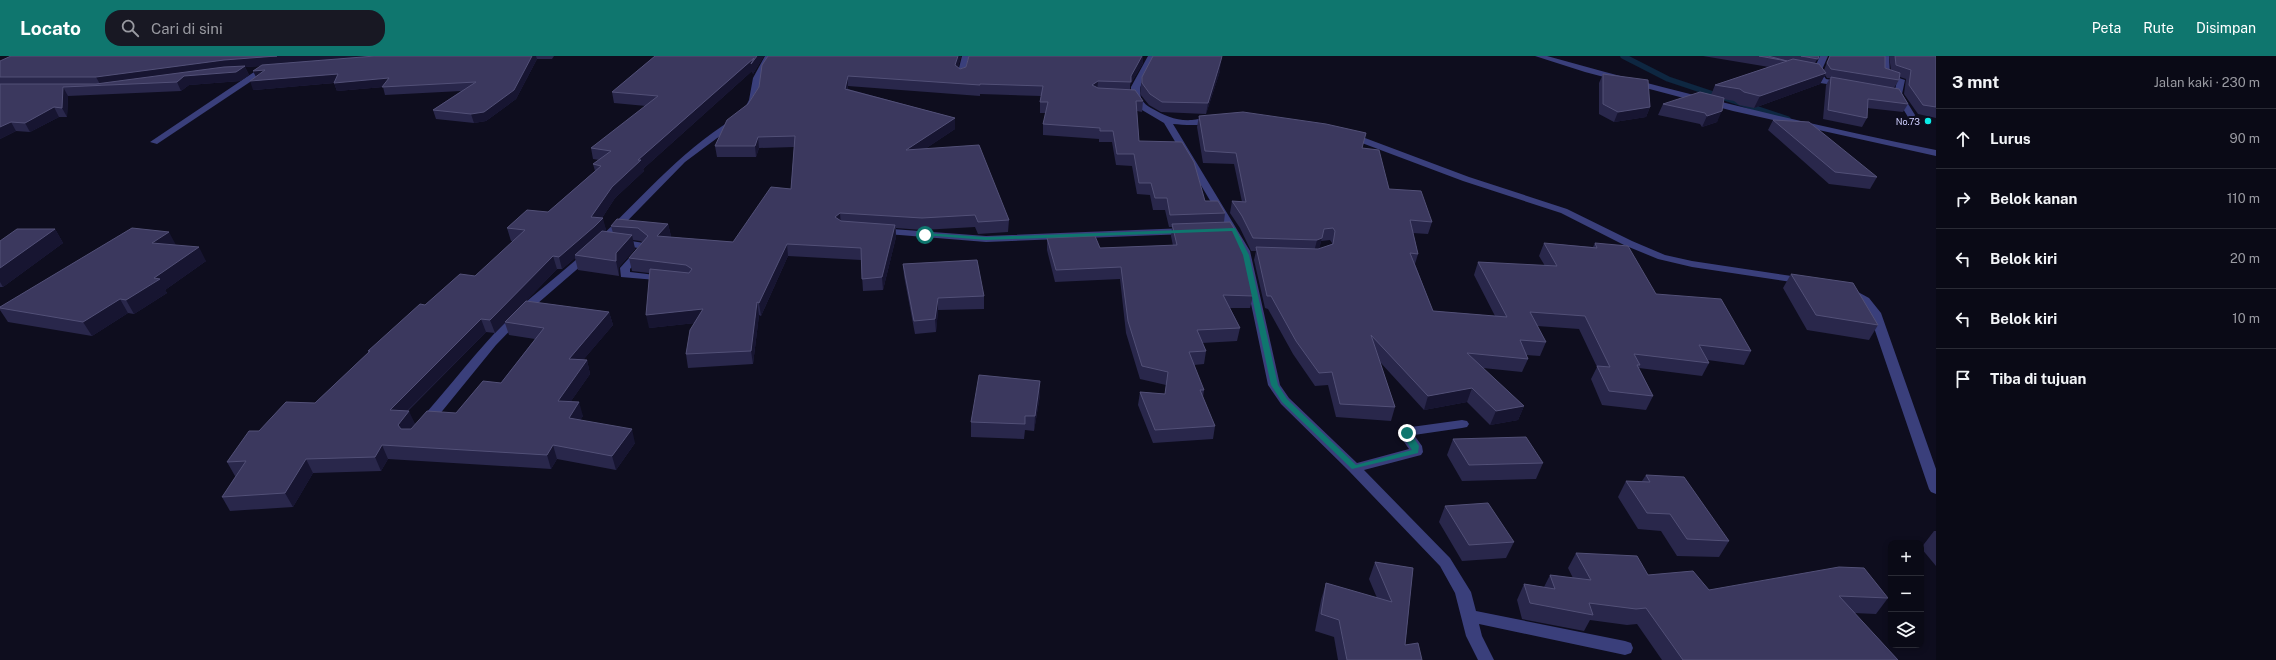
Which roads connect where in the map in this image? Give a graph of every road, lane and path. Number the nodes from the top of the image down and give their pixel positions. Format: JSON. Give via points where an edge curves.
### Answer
{"nodes":[{"id":1,"x":769,"y":56,"type":"edge"},
{"id":2,"x":966,"y":56,"type":"edge"},
{"id":3,"x":1539,"y":56,"type":"edge"},
{"id":4,"x":1824,"y":56,"type":"edge"},
{"id":5,"x":1885,"y":56,"type":"edge"},
{"id":6,"x":1148,"y":59,"type":"edge"},
{"id":7,"x":279,"y":68,"type":"edge"},
{"id":8,"x":249,"y":70,"type":"dead end"},
{"id":9,"x":263,"y":70,"type":"junction"},
{"id":10,"x":1802,"y":70,"type":"edge"},
{"id":11,"x":1817,"y":72,"type":"junction"},
{"id":12,"x":961,"y":76,"type":"edge"},
{"id":13,"x":1855,"y":87,"type":"edge"},
{"id":14,"x":1911,"y":115,"type":"dead end"},
{"id":15,"x":1222,"y":119,"type":"edge"},
{"id":16,"x":1167,"y":121,"type":"junction"},
{"id":17,"x":1336,"y":132,"type":"edge"},
{"id":18,"x":154,"y":142,"type":"dead end"},
{"id":19,"x":1936,"y":153,"type":"edge"},
{"id":20,"x":1234,"y":229,"type":"junction"},
{"id":21,"x":865,"y":230,"type":"edge"},
{"id":22,"x":1194,"y":230,"type":"edge"},
{"id":23,"x":1218,"y":230,"type":"edge"},
{"id":24,"x":603,"y":241,"type":"junction"},
{"id":25,"x":1246,"y":255,"type":"junction"},
{"id":26,"x":1260,"y":255,"type":"edge"},
{"id":27,"x":672,"y":280,"type":"edge"},
{"id":28,"x":1812,"y":282,"type":"edge"},
{"id":29,"x":1834,"y":286,"type":"edge"},
{"id":30,"x":1462,"y":424,"type":"dead end"},
{"id":31,"x":418,"y":432,"type":"edge"},
{"id":32,"x":1354,"y":468,"type":"junction"},
{"id":33,"x":1936,"y":489,"type":"edge"},
{"id":34,"x":1471,"y":616,"type":"junction"},
{"id":35,"x":1625,"y":648,"type":"dead end"},
{"id":36,"x":1486,"y":660,"type":"edge"}],
"edges":[{"from":1,"to":24,"type":"street","via":[[758,75],[755,97],[746,112],[680,160]]},
{"from":2,"to":12,"type":"street"},
{"from":3,"to":19,"type":"street","via":[[1798,124]]},
{"from":4,"to":11,"type":"street"},
{"from":5,"to":14,"type":"street","via":[[1886,77],[1901,80],[1895,94]]},
{"from":6,"to":16,"type":"street","via":[[1132,97]]},
{"from":7,"to":9,"type":"street"},
{"from":8,"to":9,"type":"street"},
{"from":9,"to":18,"type":"street"},
{"from":10,"to":11,"type":"street"},
{"from":11,"to":13,"type":"street","via":[[1823,81]]},
{"from":15,"to":16,"type":"street","via":[[1192,123]]},
{"from":16,"to":20,"type":"street"},
{"from":17,"to":28,"type":"street","via":[[1351,135],[1466,180],[1564,212],[1628,244],[1662,257]]},
{"from":20,"to":23,"type":"street"},
{"from":20,"to":25,"type":"street"},
{"from":21,"to":22,"type":"street","via":[[986,238]]},
{"from":24,"to":27,"type":"street","via":[[640,245],[644,248],[625,268],[625,275]]},
{"from":24,"to":31,"type":"street","via":[[516,318]]},
{"from":25,"to":26,"type":"street"},
{"from":25,"to":32,"type":"street","via":[[1274,385],[1285,401]]},
{"from":29,"to":33,"type":"street","via":[[1856,293],[1875,313]]},
{"from":30,"to":32,"type":"street","via":[[1409,431],[1407,436],[1415,446],[1416,452]]},
{"from":32,"to":34,"type":"street","via":[[1445,562],[1463,592]]},
{"from":34,"to":35,"type":"street"},
{"from":34,"to":36,"type":"street","via":[[1474,636]]}]}
